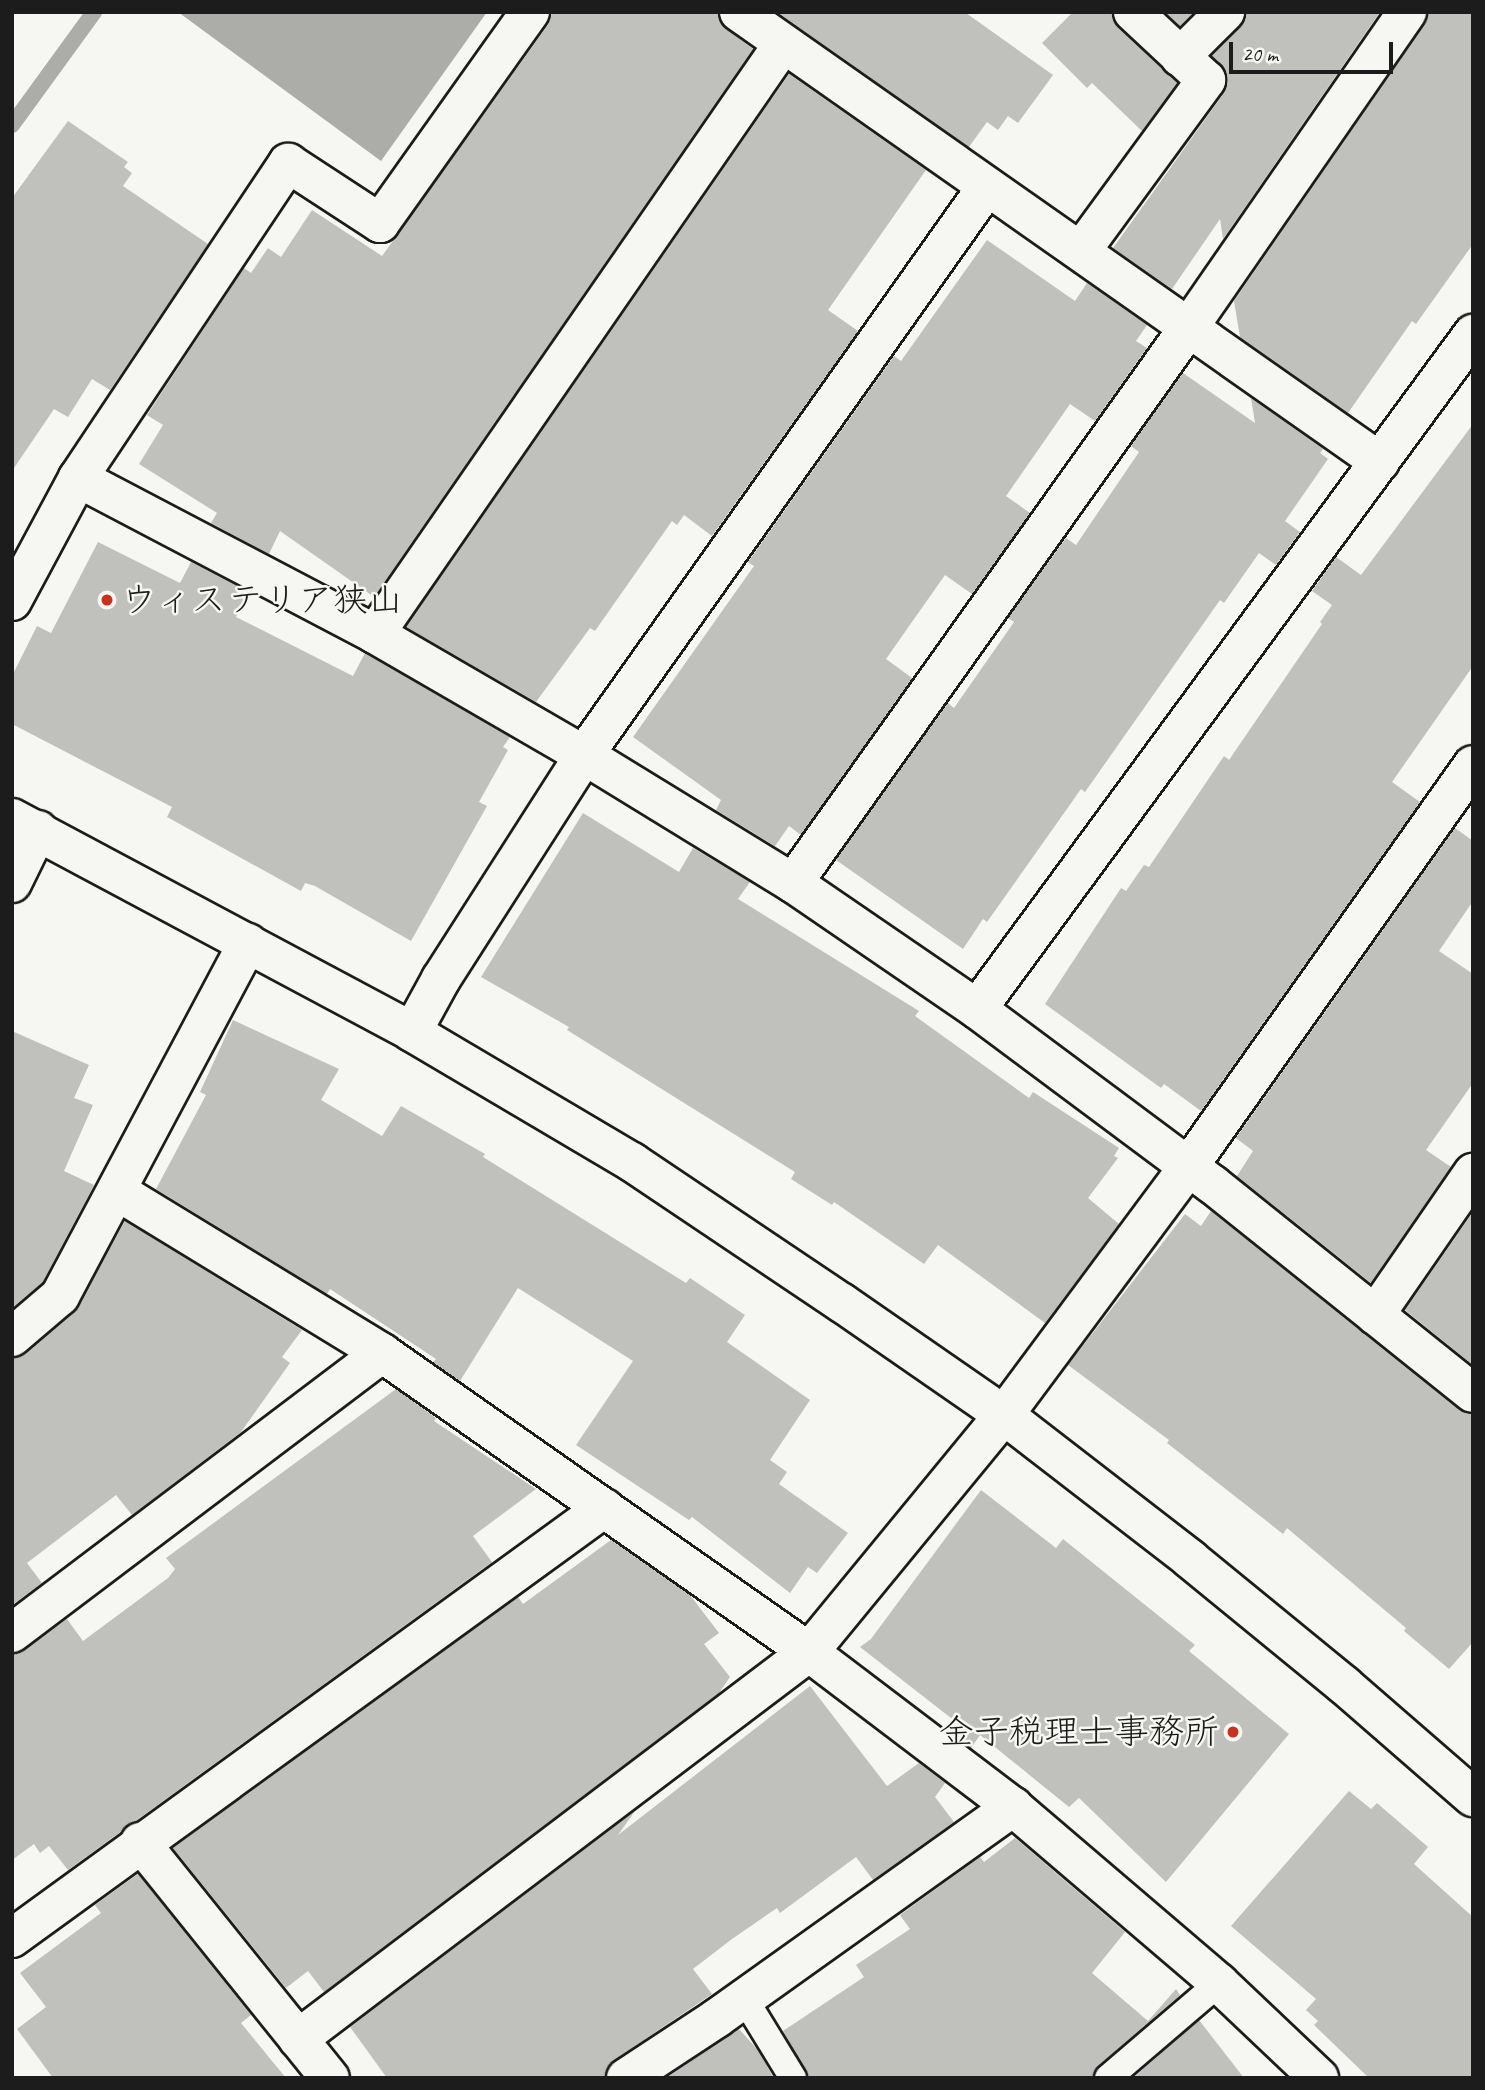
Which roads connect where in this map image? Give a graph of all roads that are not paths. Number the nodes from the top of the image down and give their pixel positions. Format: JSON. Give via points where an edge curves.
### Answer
{"nodes":[{"id":1,"x":530,"y":12,"type":"edge"},
{"id":2,"x":739,"y":12,"type":"edge"},
{"id":3,"x":1133,"y":12,"type":"edge"},
{"id":4,"x":1225,"y":12,"type":"edge"},
{"id":5,"x":1407,"y":12,"type":"edge"},
{"id":6,"x":783,"y":44,"type":"junction"},
{"id":7,"x":1180,"y":57,"type":"junction"},
{"id":8,"x":986,"y":188,"type":"junction"},
{"id":9,"x":1081,"y":251,"type":"junction"},
{"id":10,"x":1189,"y":327,"type":"junction"},
{"id":11,"x":1473,"y":334,"type":"edge"},
{"id":12,"x":1380,"y":462,"type":"junction"},
{"id":13,"x":78,"y":478,"type":"junction"},
{"id":14,"x":12,"y":601,"type":"edge"},
{"id":15,"x":375,"y":634,"type":"junction"},
{"id":16,"x":584,"y":755,"type":"junction"},
{"id":17,"x":1473,"y":765,"type":"edge"},
{"id":18,"x":25,"y":824,"type":"edge"},
{"id":19,"x":12,"y":883,"type":"edge"},
{"id":20,"x":793,"y":883,"type":"junction"},
{"id":21,"x":248,"y":943,"type":"junction"},
{"id":22,"x":977,"y":1009,"type":"junction"},
{"id":23,"x":412,"y":1032,"type":"junction"},
{"id":24,"x":1189,"y":1166,"type":"junction"},
{"id":25,"x":1473,"y":1173,"type":"edge"},
{"id":26,"x":117,"y":1191,"type":"junction"},
{"id":27,"x":1375,"y":1315,"type":"junction"},
{"id":28,"x":12,"y":1337,"type":"edge"},
{"id":29,"x":382,"y":1353,"type":"junction"},
{"id":30,"x":1473,"y":1393,"type":"edge"},
{"id":31,"x":1004,"y":1415,"type":"junction"},
{"id":32,"x":604,"y":1508,"type":"junction"},
{"id":33,"x":12,"y":1633,"type":"edge"},
{"id":34,"x":809,"y":1652,"type":"junction"},
{"id":35,"x":1473,"y":1797,"type":"edge"},
{"id":36,"x":1013,"y":1807,"type":"junction"},
{"id":37,"x":140,"y":1842,"type":"junction"},
{"id":38,"x":12,"y":1938,"type":"edge"},
{"id":39,"x":1219,"y":1983,"type":"junction"},
{"id":40,"x":744,"y":1998,"type":"junction"},
{"id":41,"x":298,"y":2039,"type":"junction"},
{"id":42,"x":330,"y":2078,"type":"edge"},
{"id":43,"x":626,"y":2078,"type":"edge"},
{"id":44,"x":793,"y":2078,"type":"edge"},
{"id":45,"x":1108,"y":2078,"type":"edge"},
{"id":46,"x":1319,"y":2078,"type":"edge"}],
"edges":[{"from":1,"to":13,"type":"street","via":[[380,223],[288,163]]},
{"from":2,"to":6,"type":"street"},
{"from":3,"to":7,"type":"street"},
{"from":4,"to":7,"type":"street"},
{"from":5,"to":10,"type":"street"},
{"from":6,"to":8,"type":"street"},
{"from":6,"to":15,"type":"street"},
{"from":7,"to":9,"type":"street","via":[[1206,80]]},
{"from":8,"to":9,"type":"street"},
{"from":8,"to":16,"type":"street"},
{"from":9,"to":10,"type":"street"},
{"from":10,"to":12,"type":"street"},
{"from":10,"to":20,"type":"street"},
{"from":11,"to":12,"type":"street"},
{"from":12,"to":22,"type":"street"},
{"from":13,"to":14,"type":"street"},
{"from":13,"to":15,"type":"street"},
{"from":15,"to":16,"type":"street"},
{"from":16,"to":20,"type":"street"},
{"from":16,"to":23,"type":"street"},
{"from":17,"to":24,"type":"street"},
{"from":18,"to":19,"type":"street"},
{"from":18,"to":21,"type":"street"},
{"from":20,"to":22,"type":"street"},
{"from":21,"to":23,"type":"street"},
{"from":21,"to":26,"type":"street"},
{"from":22,"to":24,"type":"street"},
{"from":23,"to":31,"type":"street","via":[[632,1162]]},
{"from":24,"to":27,"type":"street"},
{"from":24,"to":31,"type":"street"},
{"from":25,"to":27,"type":"street"},
{"from":26,"to":28,"type":"street","via":[[60,1296]]},
{"from":26,"to":29,"type":"street"},
{"from":27,"to":30,"type":"street"},
{"from":29,"to":32,"type":"street"},
{"from":29,"to":33,"type":"street"},
{"from":31,"to":34,"type":"street"},
{"from":31,"to":35,"type":"street","via":[[1221,1584]]},
{"from":32,"to":34,"type":"street"},
{"from":32,"to":37,"type":"street"},
{"from":34,"to":36,"type":"street"},
{"from":34,"to":41,"type":"street"},
{"from":36,"to":39,"type":"street"},
{"from":36,"to":40,"type":"street"},
{"from":37,"to":38,"type":"street"},
{"from":37,"to":41,"type":"street"},
{"from":39,"to":45,"type":"lane"},
{"from":39,"to":46,"type":"street"},
{"from":40,"to":43,"type":"street"},
{"from":40,"to":44,"type":"lane"},
{"from":41,"to":42,"type":"street"}]}
